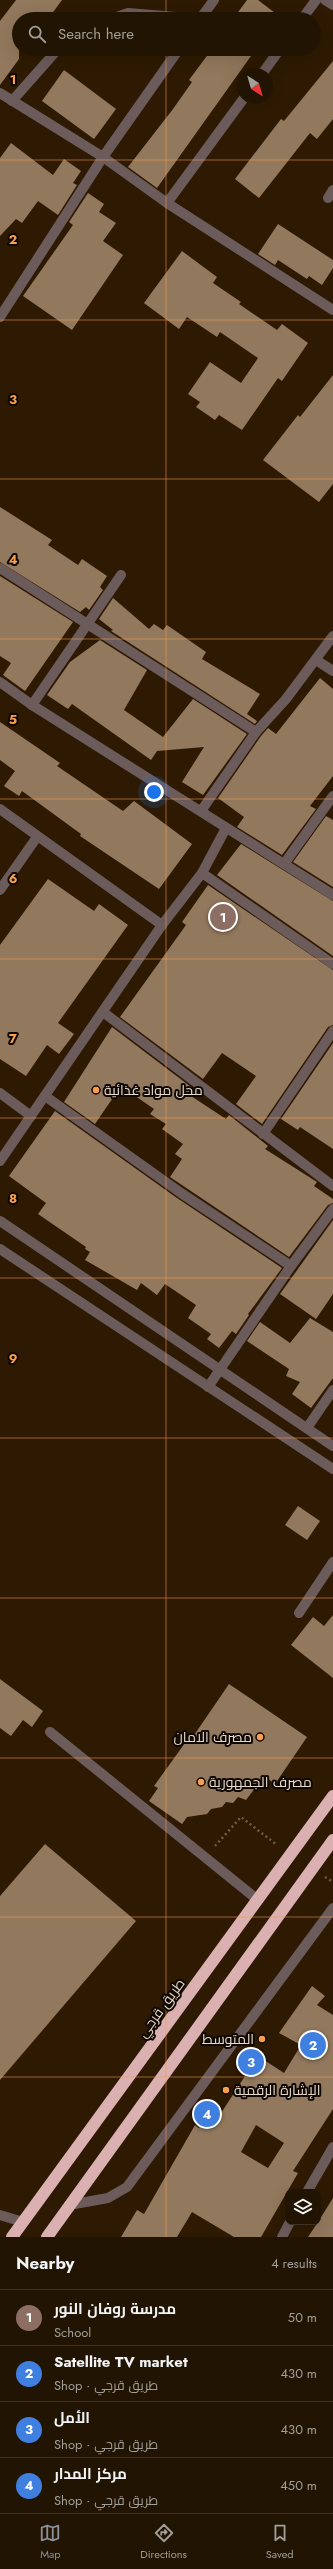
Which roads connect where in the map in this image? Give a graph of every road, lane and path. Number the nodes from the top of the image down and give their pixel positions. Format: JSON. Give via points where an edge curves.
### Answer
{"nodes":[{"id":1,"x":214,"y":0,"type":"edge"},
{"id":2,"x":316,"y":0,"type":"edge"},
{"id":3,"x":326,"y":0,"type":"edge"},
{"id":4,"x":333,"y":5,"type":"edge"},
{"id":5,"x":205,"y":12,"type":"edge"},
{"id":6,"x":307,"y":12,"type":"edge"},
{"id":7,"x":52,"y":56,"type":"edge"},
{"id":8,"x":174,"y":56,"type":"edge"},
{"id":9,"x":275,"y":56,"type":"edge"},
{"id":10,"x":266,"y":68,"type":"edge"},
{"id":11,"x":0,"y":93,"type":"edge"},
{"id":12,"x":12,"y":101,"type":"junction"},
{"id":13,"x":240,"y":104,"type":"edge"},
{"id":14,"x":103,"y":157,"type":"junction"},
{"id":15,"x":166,"y":203,"type":"junction"},
{"id":16,"x":333,"y":310,"type":"edge"},
{"id":17,"x":0,"y":317,"type":"edge"},
{"id":18,"x":0,"y":568,"type":"edge"},
{"id":19,"x":120,"y":575,"type":"dead end"},
{"id":20,"x":85,"y":625,"type":"junction"},
{"id":21,"x":333,"y":636,"type":"edge"},
{"id":22,"x":316,"y":660,"type":"junction"},
{"id":23,"x":333,"y":671,"type":"edge"},
{"id":24,"x":0,"y":682,"type":"edge"},
{"id":25,"x":32,"y":705,"type":"junction"},
{"id":26,"x":256,"y":732,"type":"junction"},
{"id":27,"x":333,"y":796,"type":"edge"},
{"id":28,"x":0,"y":809,"type":"edge"},
{"id":29,"x":201,"y":811,"type":"junction"},
{"id":30,"x":226,"y":828,"type":"junction"},
{"id":31,"x":37,"y":837,"type":"junction"},
{"id":32,"x":284,"y":864,"type":"junction"},
{"id":33,"x":202,"y":873,"type":"junction"},
{"id":34,"x":0,"y":890,"type":"edge"},
{"id":35,"x":333,"y":895,"type":"edge"},
{"id":36,"x":162,"y":924,"type":"junction"},
{"id":37,"x":333,"y":964,"type":"edge"},
{"id":38,"x":103,"y":1012,"type":"junction"},
{"id":39,"x":333,"y":1032,"type":"edge"},
{"id":40,"x":0,"y":1093,"type":"edge"},
{"id":41,"x":45,"y":1096,"type":"junction"},
{"id":42,"x":31,"y":1116,"type":"junction"},
{"id":43,"x":263,"y":1134,"type":"junction"},
{"id":44,"x":0,"y":1161,"type":"edge"},
{"id":45,"x":333,"y":1186,"type":"edge"},
{"id":46,"x":333,"y":1209,"type":"edge"},
{"id":47,"x":0,"y":1221,"type":"edge"},
{"id":48,"x":0,"y":1249,"type":"edge"},
{"id":49,"x":291,"y":1266,"type":"junction"},
{"id":50,"x":220,"y":1368,"type":"junction"},
{"id":51,"x":208,"y":1387,"type":"junction"},
{"id":52,"x":333,"y":1390,"type":"edge"},
{"id":53,"x":307,"y":1428,"type":"junction"},
{"id":54,"x":333,"y":1446,"type":"edge"},
{"id":55,"x":333,"y":1470,"type":"edge"},
{"id":56,"x":333,"y":1562,"type":"edge"},
{"id":57,"x":299,"y":1613,"type":"dead end"},
{"id":58,"x":50,"y":1732,"type":"dead end"},
{"id":59,"x":333,"y":1796,"type":"edge"},
{"id":60,"x":241,"y":1817,"type":"dead end"},
{"id":61,"x":226,"y":1831,"type":"dead end"},
{"id":62,"x":333,"y":1840,"type":"edge"},
{"id":63,"x":258,"y":1900,"type":"junction"},
{"id":64,"x":333,"y":1908,"type":"edge"},
{"id":65,"x":333,"y":2147,"type":"edge"},
{"id":66,"x":309,"y":2189,"type":"edge"},
{"id":67,"x":69,"y":2205,"type":"junction"},
{"id":68,"x":0,"y":2215,"type":"edge"},
{"id":69,"x":23,"y":2222,"type":"junction"},
{"id":70,"x":288,"y":2225,"type":"edge"},
{"id":71,"x":12,"y":2237,"type":"edge"},
{"id":72,"x":47,"y":2237,"type":"edge"},
{"id":73,"x":282,"y":2237,"type":"edge"}],
"edges":[{"from":1,"to":5,"type":"street"},
{"from":2,"to":6,"type":"street"},
{"from":3,"to":4,"type":"street"},
{"from":7,"to":12,"type":"street"},
{"from":8,"to":14,"type":"street"},
{"from":9,"to":10,"type":"street"},
{"from":11,"to":12,"type":"street"},
{"from":12,"to":14,"type":"street"},
{"from":13,"to":15,"type":"street"},
{"from":14,"to":15,"type":"street"},
{"from":14,"to":17,"type":"street"},
{"from":15,"to":16,"type":"street"},
{"from":18,"to":20,"type":"street"},
{"from":19,"to":20,"type":"street"},
{"from":20,"to":25,"type":"street"},
{"from":20,"to":26,"type":"street"},
{"from":21,"to":22,"type":"street"},
{"from":22,"to":23,"type":"street"},
{"from":22,"to":26,"type":"street"},
{"from":24,"to":25,"type":"street"},
{"from":25,"to":29,"type":"street"},
{"from":26,"to":29,"type":"street"},
{"from":27,"to":32,"type":"street"},
{"from":28,"to":31,"type":"street"},
{"from":29,"to":30,"type":"street"},
{"from":30,"to":32,"type":"street"},
{"from":30,"to":33,"type":"street"},
{"from":31,"to":34,"type":"street"},
{"from":31,"to":36,"type":"street"},
{"from":32,"to":35,"type":"street"},
{"from":33,"to":36,"type":"street"},
{"from":33,"to":37,"type":"street"},
{"from":36,"to":38,"type":"street"},
{"from":38,"to":41,"type":"street"},
{"from":38,"to":43,"type":"street"},
{"from":39,"to":43,"type":"street"},
{"from":40,"to":42,"type":"street"},
{"from":41,"to":42,"type":"street"},
{"from":41,"to":49,"type":"street","via":[[181,1193]]},
{"from":42,"to":44,"type":"street"},
{"from":43,"to":45,"type":"street"},
{"from":46,"to":49,"type":"street"},
{"from":47,"to":50,"type":"street"},
{"from":48,"to":51,"type":"street"},
{"from":49,"to":50,"type":"street"},
{"from":50,"to":51,"type":"street"},
{"from":50,"to":53,"type":"street"},
{"from":51,"to":55,"type":"street"},
{"from":52,"to":53,"type":"street"},
{"from":53,"to":54,"type":"street"},
{"from":56,"to":57,"type":"street"},
{"from":58,"to":63,"type":"street"},
{"from":59,"to":63,"type":"highway","name":"طريق قرجي"},
{"from":60,"to":61,"type":"path"},
{"from":62,"to":67,"type":"highway"},
{"from":63,"to":69,"type":"highway","name":"طريق قرجي"},
{"from":64,"to":67,"type":"street","via":[[127,2187],[108,2198]]},
{"from":65,"to":66,"type":"street"},
{"from":67,"to":72,"type":"highway"},
{"from":68,"to":69,"type":"street"},
{"from":69,"to":71,"type":"highway","name":"طريق قرجي"},
{"from":70,"to":73,"type":"street"}]}
